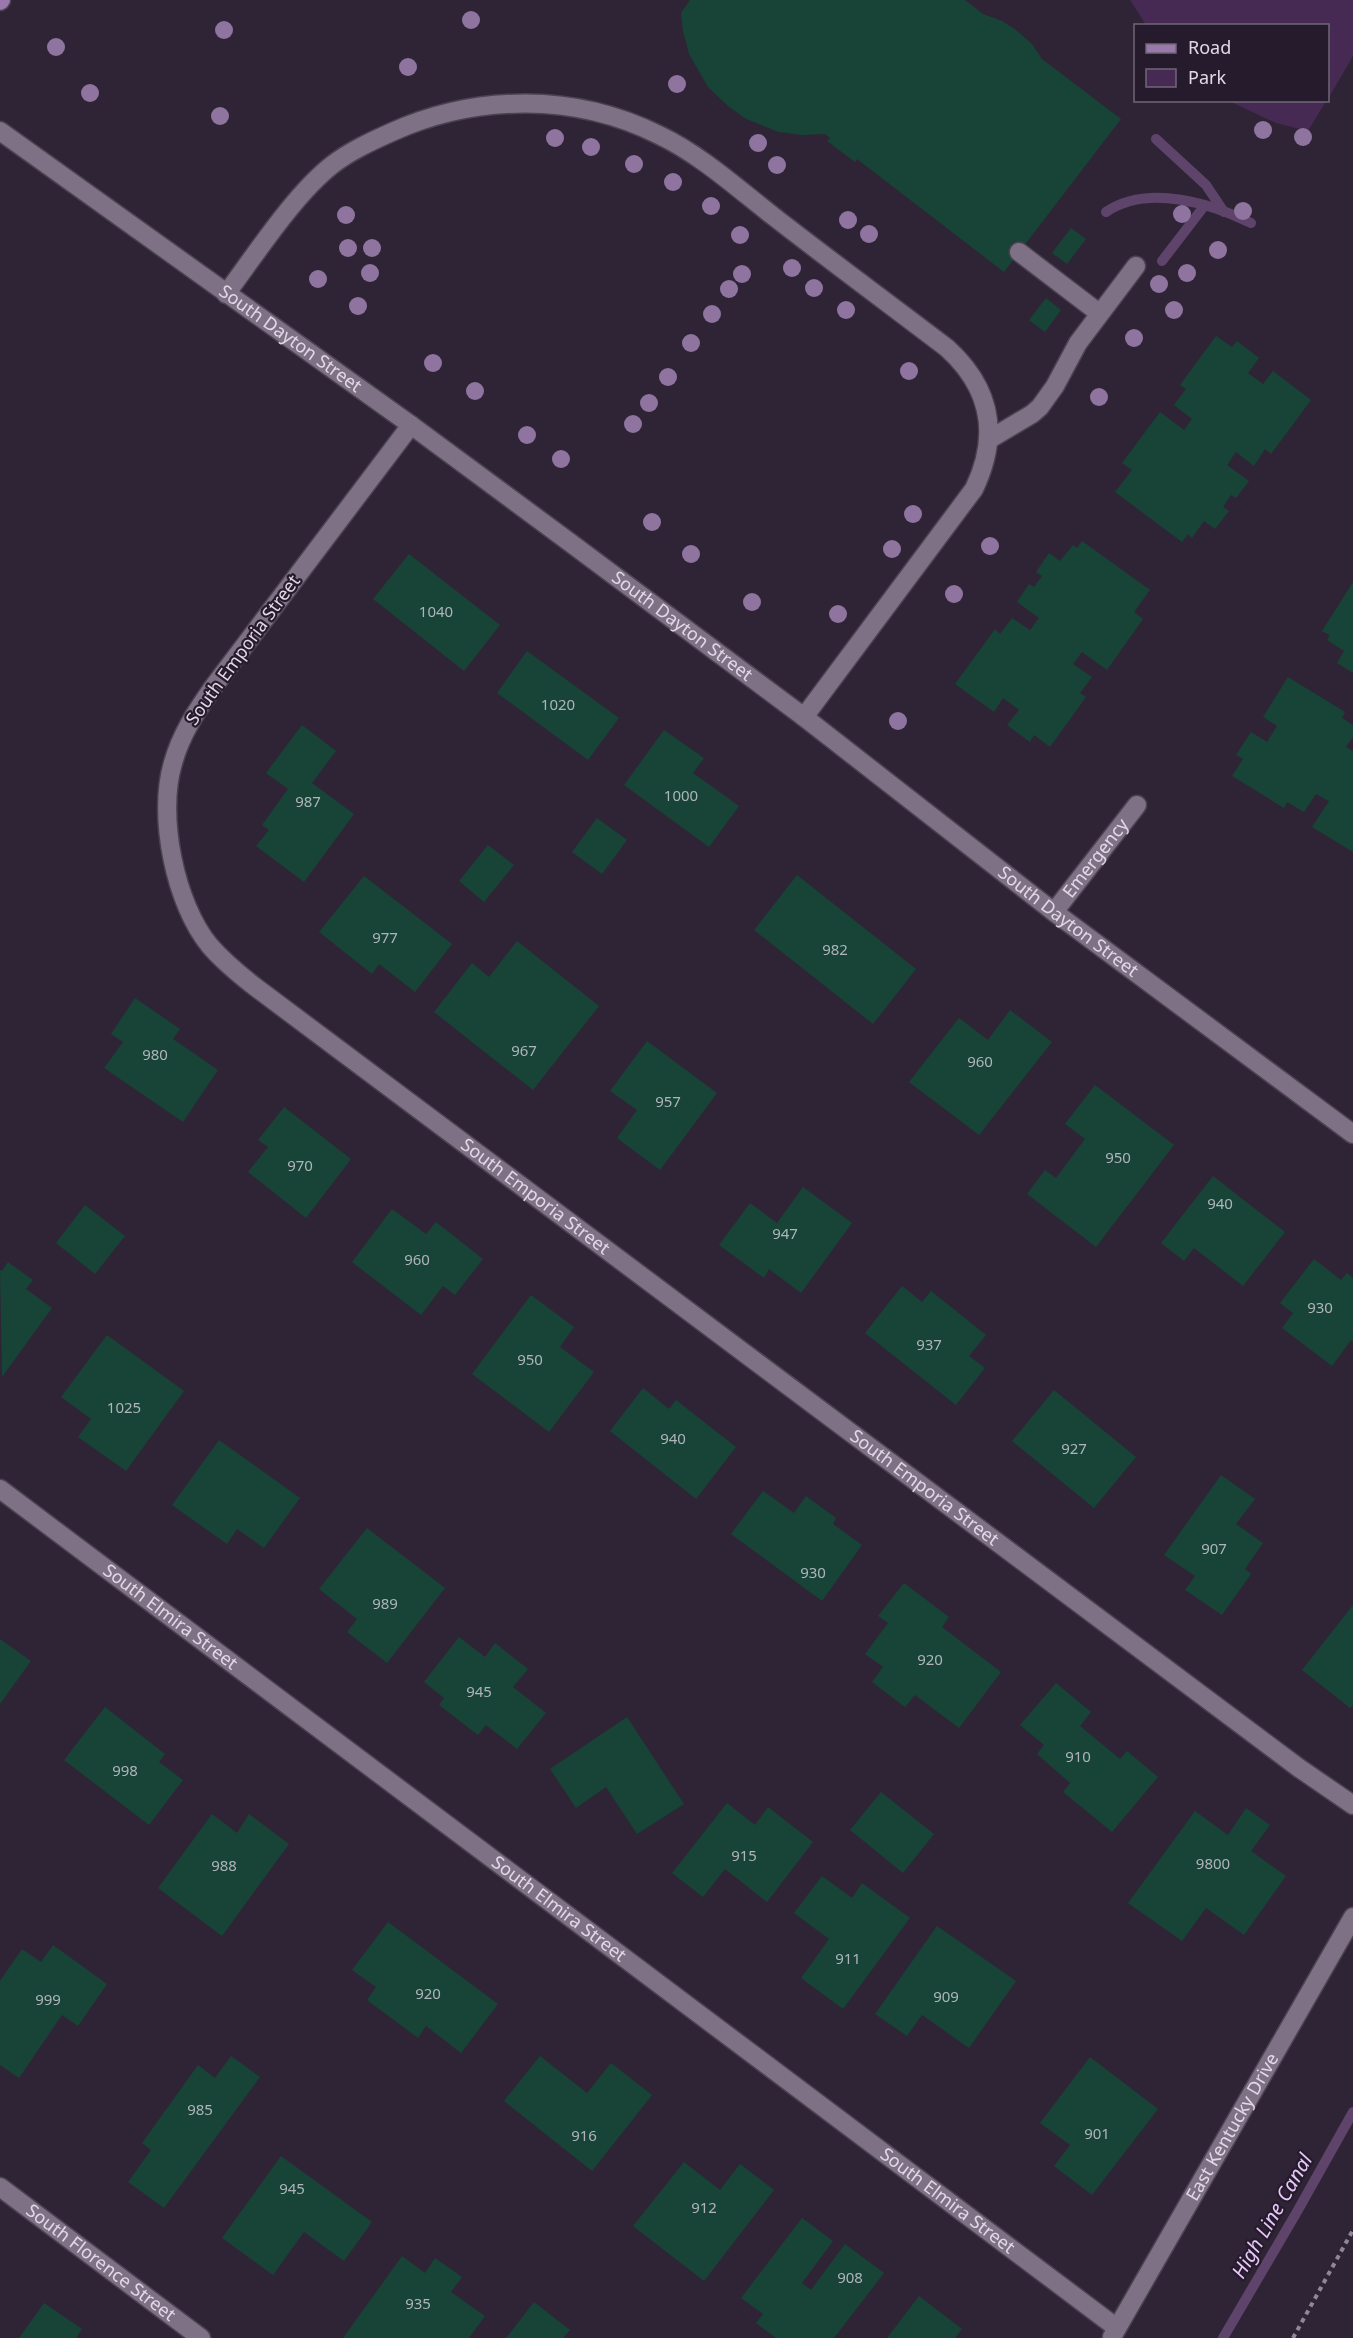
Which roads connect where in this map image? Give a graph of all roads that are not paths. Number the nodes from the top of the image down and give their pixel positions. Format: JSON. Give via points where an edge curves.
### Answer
{"nodes":[{"id":1,"x":0,"y":131,"type":"edge"},
{"id":2,"x":1019,"y":252,"type":"dead end"},
{"id":3,"x":1136,"y":266,"type":"dead end"},
{"id":4,"x":226,"y":294,"type":"junction"},
{"id":5,"x":1099,"y":313,"type":"junction"},
{"id":6,"x":411,"y":425,"type":"junction"},
{"id":7,"x":990,"y":439,"type":"junction"},
{"id":8,"x":804,"y":717,"type":"junction"},
{"id":9,"x":1137,"y":805,"type":"dead end"},
{"id":10,"x":1054,"y":912,"type":"junction"},
{"id":11,"x":1353,"y":1134,"type":"edge"},
{"id":12,"x":0,"y":1488,"type":"edge"},
{"id":13,"x":1353,"y":1805,"type":"edge"},
{"id":14,"x":1353,"y":1917,"type":"edge"},
{"id":15,"x":0,"y":2187,"type":"edge"},
{"id":16,"x":1114,"y":2333,"type":"edge"},
{"id":17,"x":201,"y":2338,"type":"edge"}],
"edges":[{"from":1,"to":4,"type":"street","name":"South Dayton Street"},
{"from":2,"to":5,"type":"street"},
{"from":3,"to":5,"type":"street"},
{"from":4,"to":6,"type":"street","name":"South Dayton Street"},
{"from":4,"to":7,"type":"street","via":[[310,186],[334,164],[381,136],[438,114],[477,106],[503,103],[583,109],[636,124],[684,149],[947,348],[975,379],[987,410]]},
{"from":5,"to":7,"type":"street","via":[[1040,406]]},
{"from":6,"to":8,"type":"street","name":"South Dayton Street"},
{"from":6,"to":13,"type":"street","name":"South Emporia Street","via":[[214,686],[179,743],[170,776],[171,844],[183,896],[205,939],[266,995]]},
{"from":7,"to":8,"type":"street","via":[[984,467],[962,507]]},
{"from":8,"to":10,"type":"street","name":"South Dayton Street"},
{"from":9,"to":10,"type":"street","name":"Emergency"},
{"from":10,"to":11,"type":"street","name":"South Dayton Street"},
{"from":12,"to":16,"type":"street","name":"South Elmira Street"},
{"from":14,"to":16,"type":"street","name":"East Kentucky Drive"},
{"from":15,"to":17,"type":"street","name":"South Florence Street"}]}
